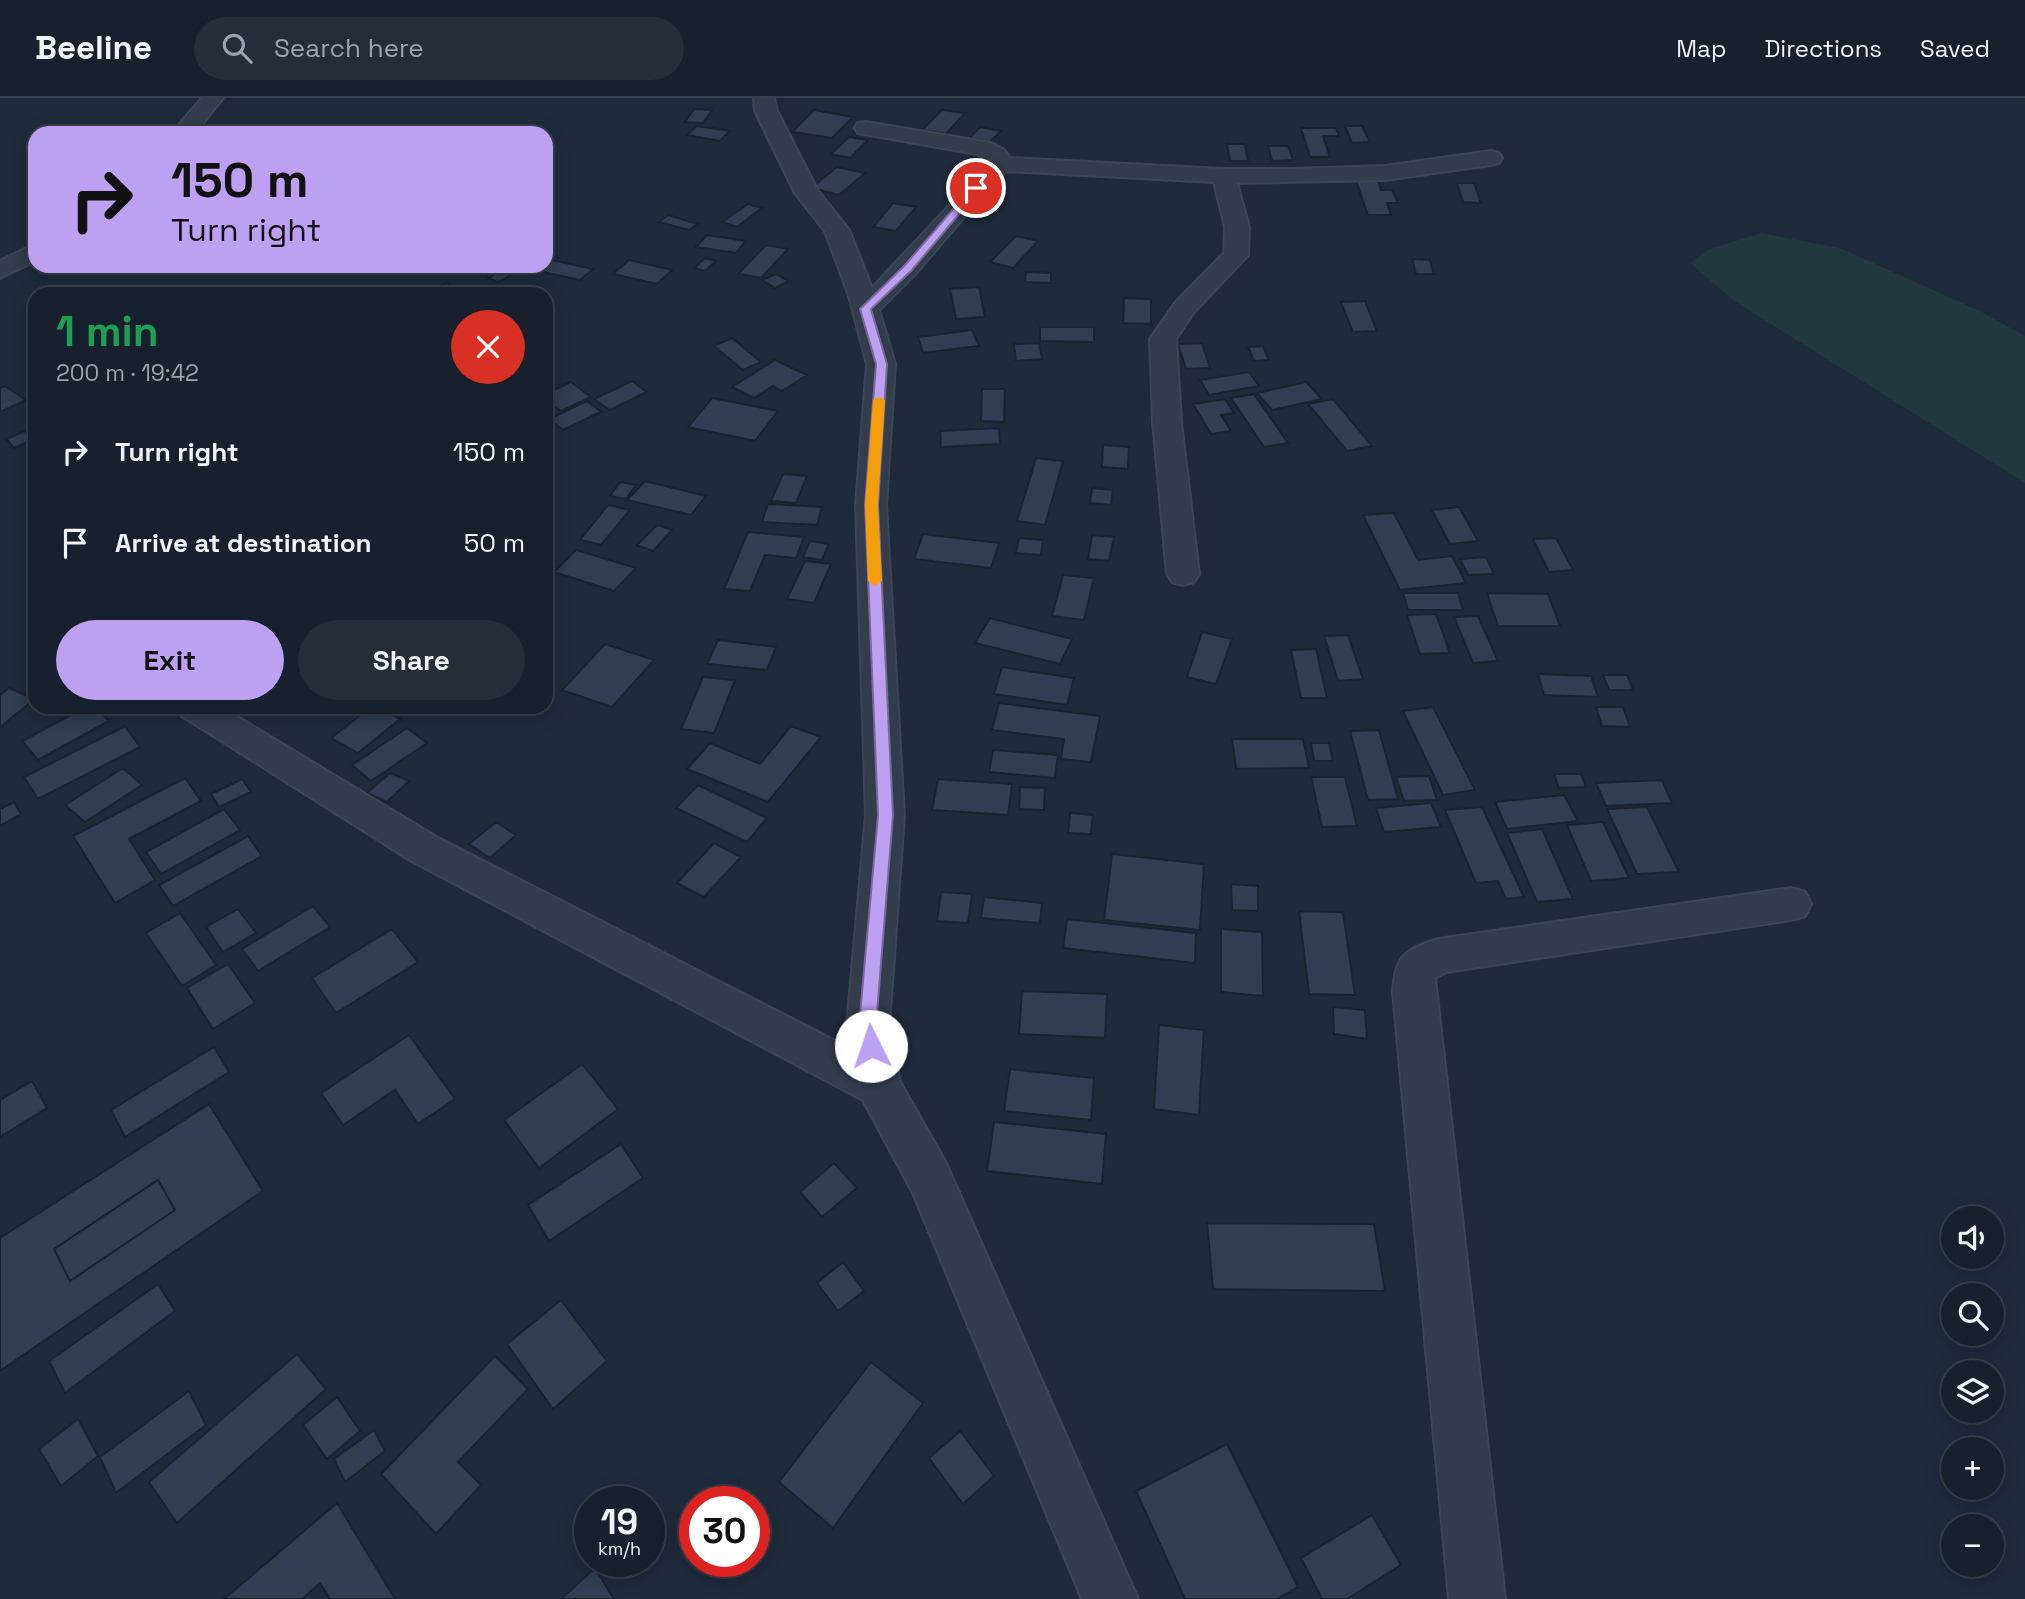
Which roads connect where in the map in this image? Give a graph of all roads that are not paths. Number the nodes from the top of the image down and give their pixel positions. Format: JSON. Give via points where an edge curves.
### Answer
{"nodes":[{"id":1,"x":213,"y":98,"type":"edge"},
{"id":2,"x":764,"y":98,"type":"edge"},
{"id":3,"x":189,"y":126,"type":"edge"},
{"id":4,"x":866,"y":128,"type":"dead end"},
{"id":5,"x":1492,"y":158,"type":"dead end"},
{"id":6,"x":1003,"y":164,"type":"junction"},
{"id":7,"x":1224,"y":176,"type":"junction"},
{"id":8,"x":28,"y":255,"type":"edge"},
{"id":9,"x":0,"y":271,"type":"edge"},
{"id":10,"x":865,"y":309,"type":"junction"},
{"id":11,"x":1183,"y":574,"type":"dead end"},
{"id":12,"x":205,"y":714,"type":"edge"},
{"id":13,"x":1791,"y":904,"type":"dead end"},
{"id":14,"x":879,"y":1086,"type":"junction"},
{"id":15,"x":1110,"y":1599,"type":"edge"},
{"id":16,"x":1477,"y":1599,"type":"edge"}],
"edges":[{"from":1,"to":3,"type":"street"},
{"from":2,"to":10,"type":"street","via":[[807,194],[837,230]]},
{"from":4,"to":6,"type":"street","via":[[983,148]]},
{"from":5,"to":7,"type":"street","via":[[1385,173]]},
{"from":6,"to":7,"type":"street"},
{"from":6,"to":10,"type":"street","via":[[993,169]]},
{"from":7,"to":11,"type":"street","via":[[1237,227],[1236,255],[1185,307],[1163,339]]},
{"from":8,"to":9,"type":"street"},
{"from":10,"to":14,"type":"street","via":[[881,364],[871,505],[885,815],[867,1026]]},
{"from":12,"to":14,"type":"street","via":[[424,849]]},
{"from":13,"to":16,"type":"street","via":[[1438,957],[1415,969]]},
{"from":14,"to":15,"type":"street","via":[[930,1179]]}]}
